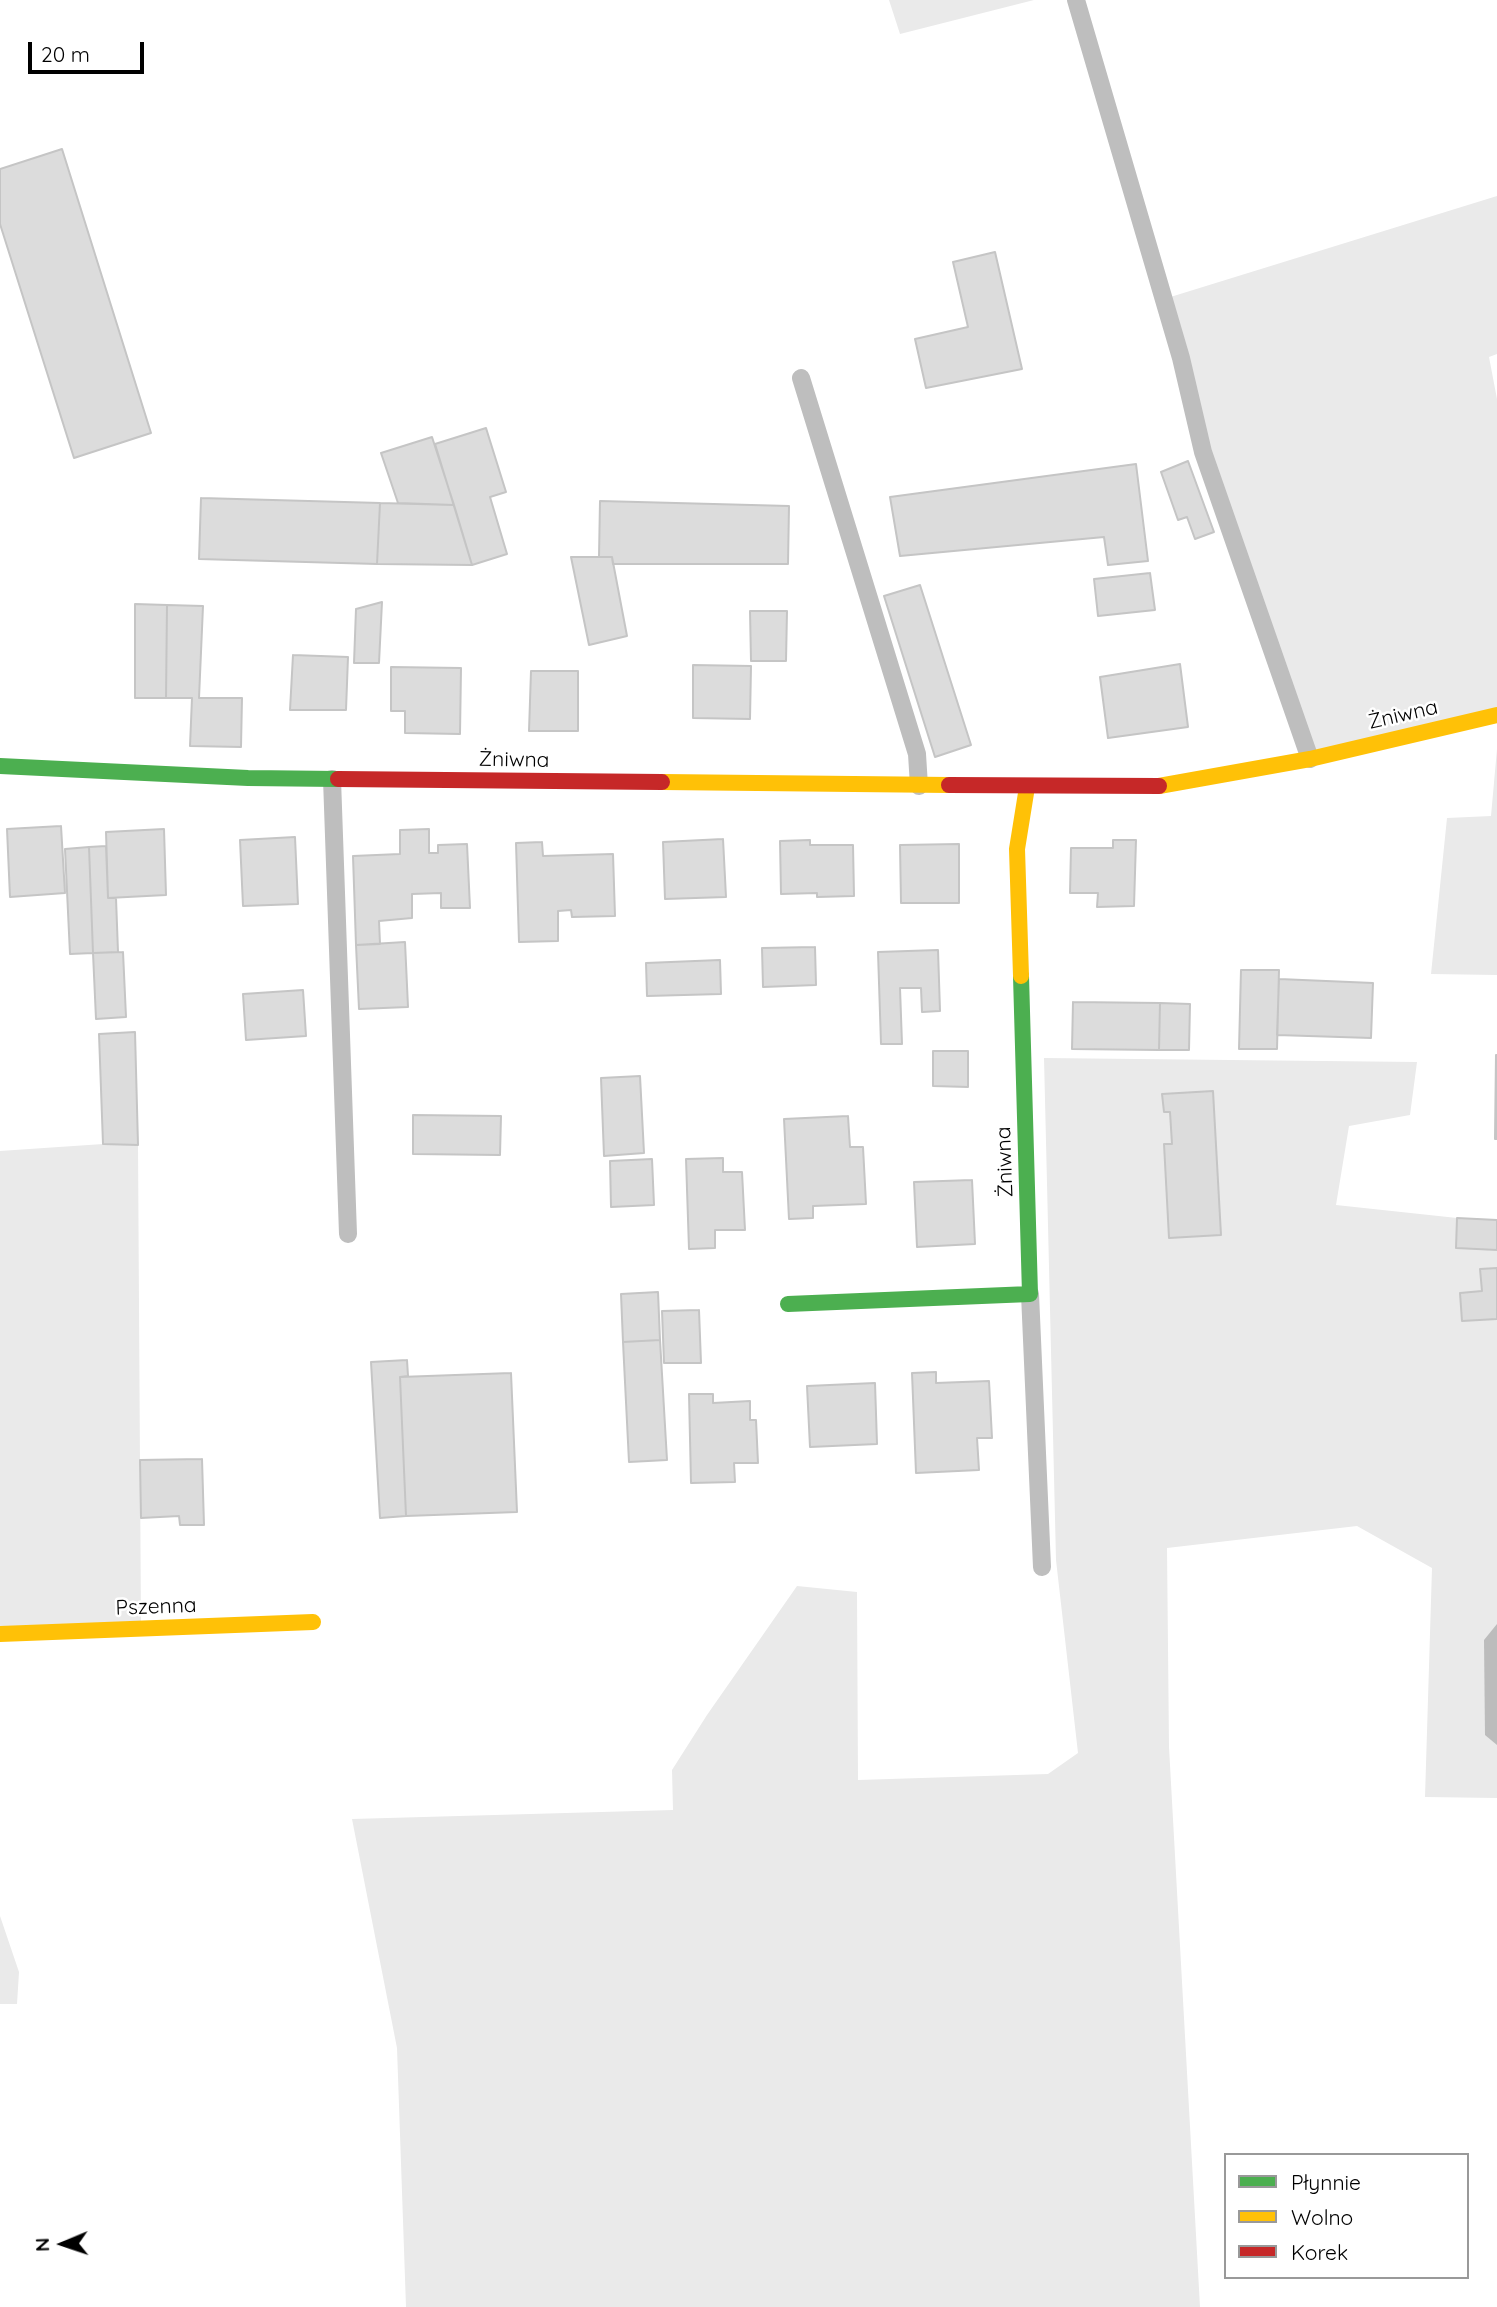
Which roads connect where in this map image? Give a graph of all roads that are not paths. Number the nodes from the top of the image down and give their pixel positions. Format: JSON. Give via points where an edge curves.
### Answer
{"nodes":[{"id":1,"x":1076,"y":0,"type":"edge"},
{"id":2,"x":801,"y":378,"type":"dead end"},
{"id":3,"x":1497,"y":715,"type":"edge"},
{"id":4,"x":1310,"y":759,"type":"junction"},
{"id":5,"x":0,"y":766,"type":"edge"},
{"id":6,"x":332,"y":779,"type":"junction"},
{"id":7,"x":919,"y":786,"type":"junction"},
{"id":8,"x":1027,"y":787,"type":"junction"},
{"id":9,"x":348,"y":1234,"type":"dead end"},
{"id":10,"x":1030,"y":1294,"type":"junction"},
{"id":11,"x":788,"y":1304,"type":"dead end"},
{"id":12,"x":1041,"y":1567,"type":"dead end"},
{"id":13,"x":313,"y":1622,"type":"dead end"},
{"id":14,"x":0,"y":1634,"type":"edge"}],
"edges":[{"from":1,"to":4,"type":"lane","via":[[1181,358],[1203,452]]},
{"from":2,"to":7,"type":"lane","via":[[917,754]]},
{"from":3,"to":4,"type":"street","name":"Żniwna"},
{"from":4,"to":8,"type":"street","name":"Żniwna","via":[[1156,787]]},
{"from":5,"to":6,"type":"street","name":"Żniwna"},
{"from":6,"to":7,"type":"street","name":"Żniwna"},
{"from":6,"to":9,"type":"lane"},
{"from":7,"to":8,"type":"street","name":"Żniwna"},
{"from":8,"to":10,"type":"street","name":"Żniwna","via":[[1017,849]]},
{"from":10,"to":11,"type":"street"},
{"from":10,"to":12,"type":"lane"},
{"from":13,"to":14,"type":"street","name":"Pszenna"}]}
